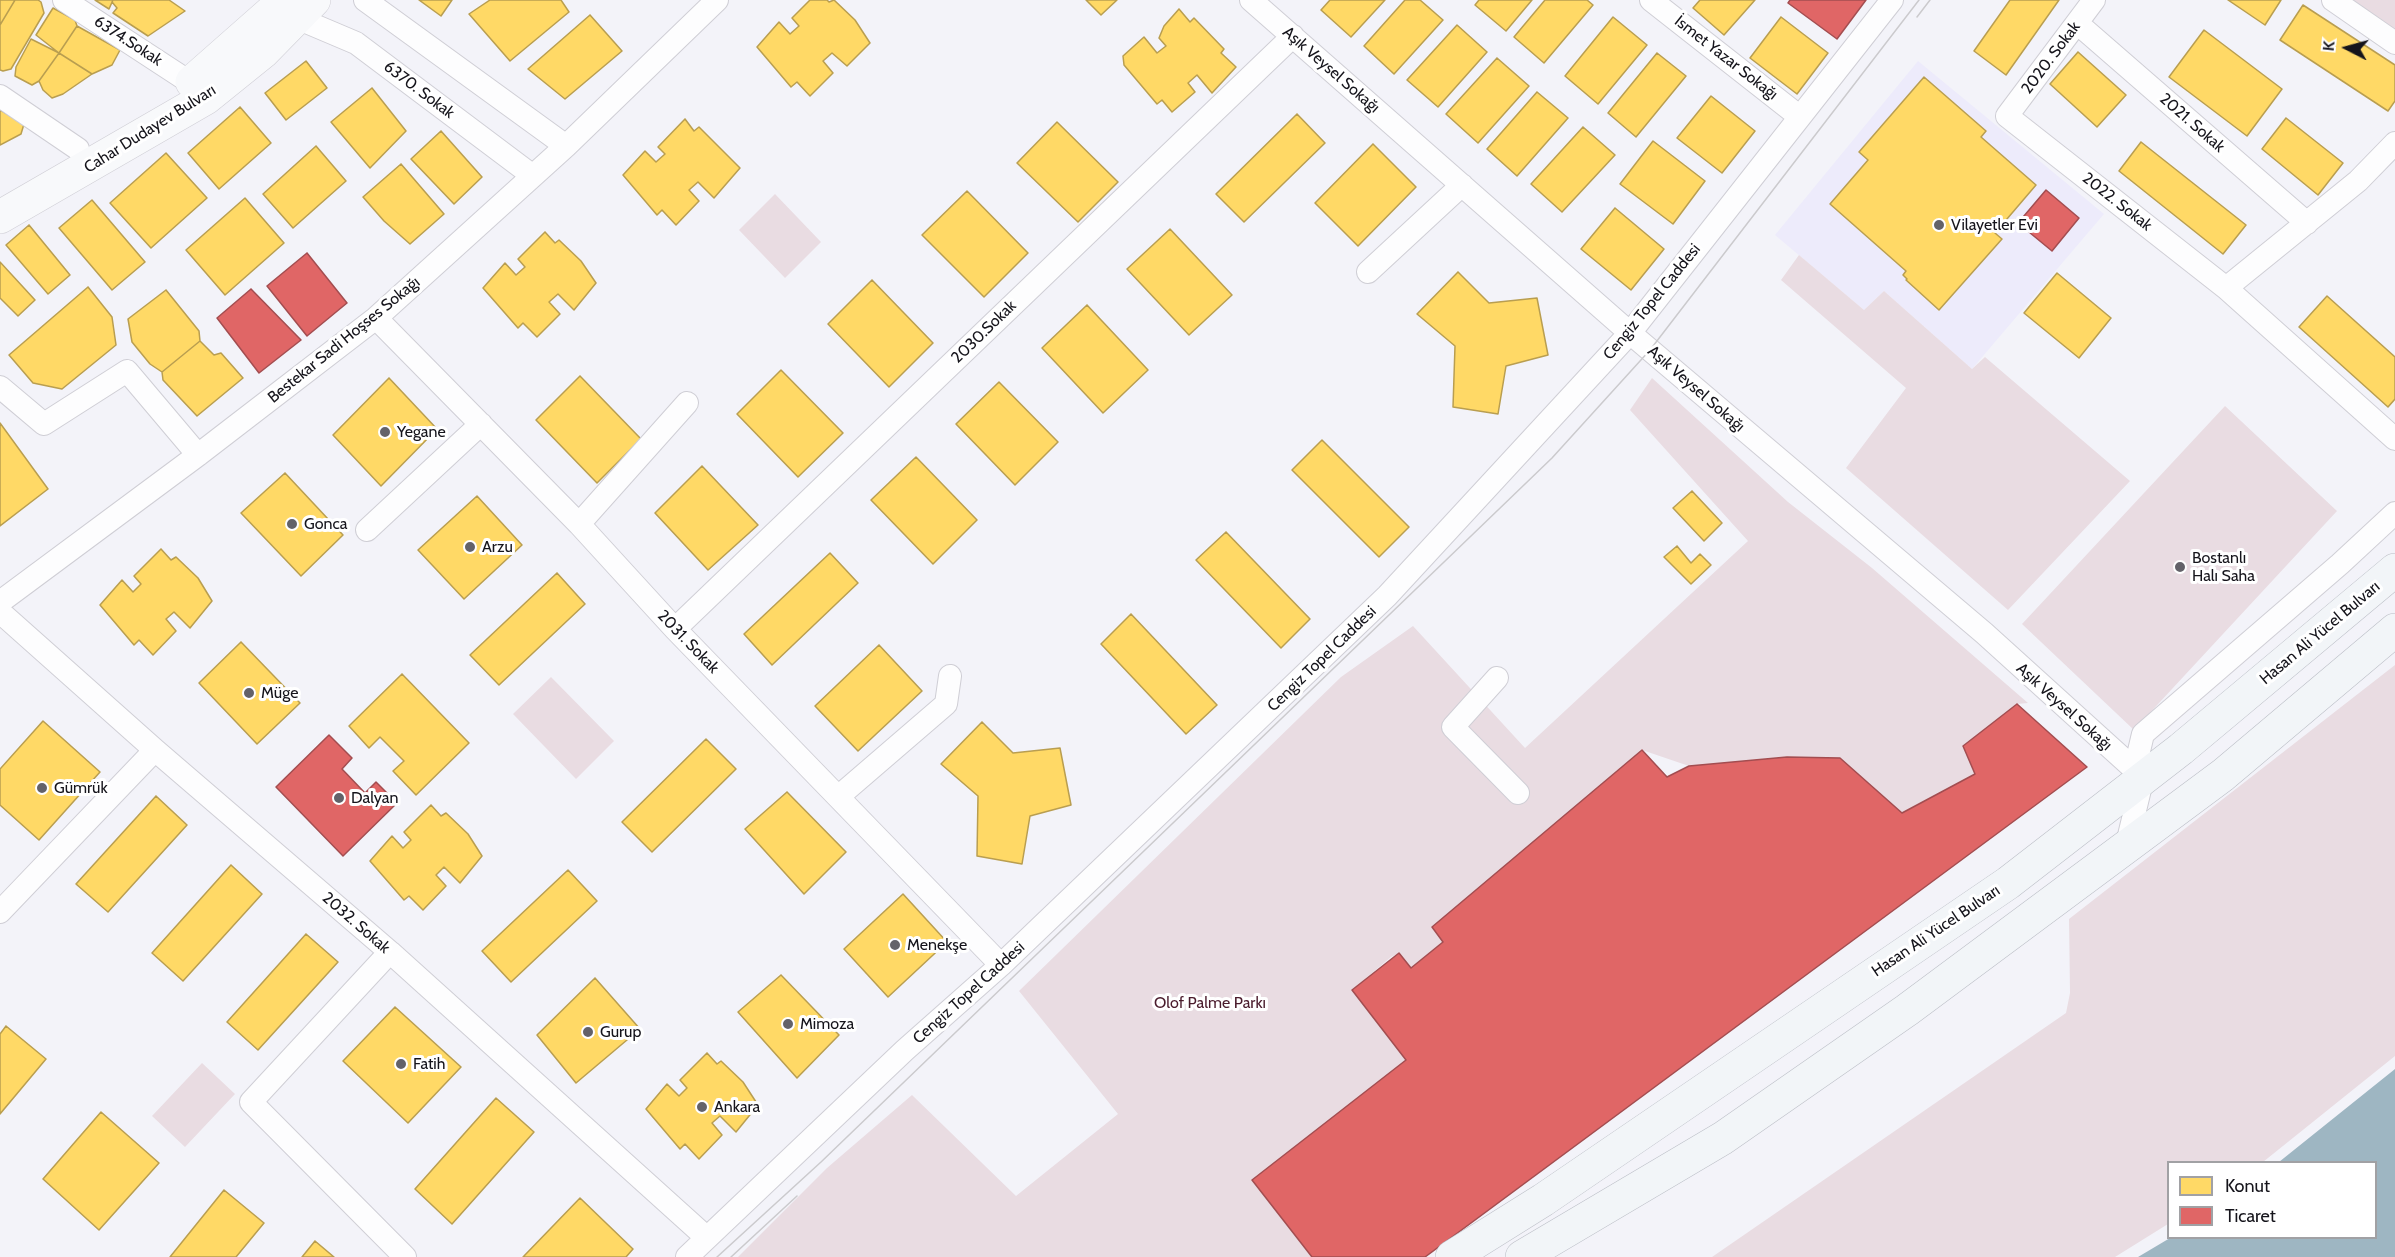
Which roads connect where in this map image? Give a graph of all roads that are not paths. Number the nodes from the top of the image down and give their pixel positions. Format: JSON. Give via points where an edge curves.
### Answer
{"nodes":[{"id":1,"x":64,"y":0,"type":"edge"},
{"id":2,"x":365,"y":0,"type":"edge"},
{"id":3,"x":717,"y":0,"type":"edge"},
{"id":4,"x":1251,"y":0,"type":"edge"},
{"id":5,"x":1651,"y":0,"type":"edge"},
{"id":6,"x":1892,"y":0,"type":"edge"},
{"id":7,"x":2094,"y":0,"type":"edge"},
{"id":8,"x":2333,"y":0,"type":"edge"},
{"id":9,"x":299,"y":6,"type":"edge"},
{"id":10,"x":2077,"y":23,"type":"junction"},
{"id":11,"x":1293,"y":36,"type":"junction"},
{"id":12,"x":2395,"y":43,"type":"edge"},
{"id":13,"x":191,"y":82,"type":"junction"},
{"id":14,"x":0,"y":96,"type":"edge"},
{"id":15,"x":2007,"y":116,"type":"joint"},
{"id":16,"x":1800,"y":117,"type":"junction"},
{"id":17,"x":2395,"y":143,"type":"edge"},
{"id":18,"x":566,"y":146,"type":"junction"},
{"id":19,"x":78,"y":149,"type":"junction"},
{"id":20,"x":533,"y":176,"type":"junction"},
{"id":21,"x":1462,"y":185,"type":"junction"},
{"id":22,"x":0,"y":192,"type":"edge"},
{"id":23,"x":0,"y":218,"type":"edge"},
{"id":24,"x":2307,"y":223,"type":"junction"},
{"id":25,"x":1368,"y":272,"type":"dead end"},
{"id":26,"x":2226,"y":288,"type":"junction"},
{"id":27,"x":376,"y":318,"type":"junction"},
{"id":28,"x":1630,"y":333,"type":"junction"},
{"id":29,"x":0,"y":387,"type":"edge"},
{"id":30,"x":687,"y":403,"type":"dead end"},
{"id":31,"x":481,"y":424,"type":"junction"},
{"id":32,"x":2395,"y":439,"type":"edge"},
{"id":33,"x":198,"y":455,"type":"junction"},
{"id":34,"x":2395,"y":513,"type":"edge"},
{"id":35,"x":579,"y":524,"type":"junction"},
{"id":36,"x":367,"y":530,"type":"dead end"},
{"id":37,"x":2395,"y":570,"type":"edge"},
{"id":38,"x":0,"y":603,"type":"edge"},
{"id":39,"x":0,"y":612,"type":"edge"},
{"id":40,"x":675,"y":629,"type":"junction"},
{"id":41,"x":2395,"y":630,"type":"edge"},
{"id":42,"x":950,"y":676,"type":"dead end"},
{"id":43,"x":1497,"y":678,"type":"dead end"},
{"id":44,"x":155,"y":750,"type":"junction"},
{"id":45,"x":2143,"y":777,"type":"junction"},
{"id":46,"x":1518,"y":793,"type":"dead end"},
{"id":47,"x":838,"y":797,"type":"junction"},
{"id":48,"x":2126,"y":848,"type":"junction"},
{"id":49,"x":0,"y":912,"type":"edge"},
{"id":50,"x":390,"y":952,"type":"junction"},
{"id":51,"x":1001,"y":965,"type":"junction"},
{"id":52,"x":707,"y":1238,"type":"junction"},
{"id":53,"x":405,"y":1257,"type":"edge"},
{"id":54,"x":687,"y":1257,"type":"edge"},
{"id":55,"x":1452,"y":1257,"type":"edge"},
{"id":56,"x":1522,"y":1257,"type":"edge"}],
"edges":[{"from":1,"to":13,"type":"street","name":"6374.Sokak"},
{"from":2,"to":18,"type":"street"},
{"from":3,"to":18,"type":"street","name":"Bestekar Sadi Hoşses Sokağı"},
{"from":4,"to":11,"type":"street","name":"Aşık Veysel Sokağı"},
{"from":5,"to":16,"type":"street","name":"İsmet Yazar Sokağı"},
{"from":6,"to":16,"type":"street","name":"Cengiz Topel Caddesi"},
{"from":7,"to":10,"type":"street","name":"2020. Sokak"},
{"from":8,"to":12,"type":"street"},
{"from":9,"to":13,"type":"main road","name":"Cahar Dudayev Bulvarı"},
{"from":9,"to":20,"type":"street","name":"6370. Sokak","via":[[356,43]]},
{"from":9,"to":23,"type":"main road","name":"Cahar Dudayev Bulvarı","via":[[263,52],[206,98]]},
{"from":10,"to":15,"type":"street","name":"2020. Sokak"},
{"from":10,"to":24,"type":"street","name":"2021. Sokak"},
{"from":11,"to":21,"type":"street","name":"Aşık Veysel Sokağı"},
{"from":11,"to":40,"type":"street","name":"2030.Sokak"},
{"from":13,"to":19,"type":"main road","name":"Cahar Dudayev Bulvarı"},
{"from":14,"to":19,"type":"street"},
{"from":15,"to":26,"type":"street","name":"2022. Sokak"},
{"from":16,"to":28,"type":"street","name":"Cengiz Topel Caddesi"},
{"from":17,"to":24,"type":"street","via":[[2358,181]]},
{"from":18,"to":20,"type":"street","name":"Bestekar Sadi Hoşses Sokağı"},
{"from":19,"to":22,"type":"main road","name":"Cahar Dudayev Bulvarı"},
{"from":20,"to":27,"type":"street","name":"Bestekar Sadi Hoşses Sokağı"},
{"from":21,"to":25,"type":"street"},
{"from":21,"to":28,"type":"street","name":"Aşık Veysel Sokağı"},
{"from":24,"to":26,"type":"street"},
{"from":26,"to":32,"type":"street","name":"2022. Sokak"},
{"from":27,"to":31,"type":"street","name":"2031. Sokak"},
{"from":27,"to":33,"type":"street","name":"Bestekar Sadi Hoşses Sokağı"},
{"from":28,"to":45,"type":"street","name":"Aşık Veysel Sokağı","via":[[1984,633]]},
{"from":28,"to":51,"type":"street","name":"Cengiz Topel Caddesi","via":[[1387,596]]},
{"from":29,"to":33,"type":"street","via":[[44,424],[127,371]]},
{"from":30,"to":35,"type":"street"},
{"from":31,"to":35,"type":"street","name":"2031. Sokak"},
{"from":31,"to":36,"type":"street"},
{"from":33,"to":38,"type":"street","name":"Bestekar Sadi Hoşses Sokağı"},
{"from":34,"to":45,"type":"street","via":[[2143,734],[2139,751]]},
{"from":35,"to":40,"type":"street","name":"2031. Sokak"},
{"from":37,"to":45,"type":"main road","name":"Hasan Ali Yücel Bulvarı"},
{"from":39,"to":44,"type":"street","name":"2032. Sokak"},
{"from":40,"to":47,"type":"street","name":"2031. Sokak"},
{"from":41,"to":48,"type":"main road","via":[[2223,775]]},
{"from":42,"to":47,"type":"street","via":[[946,704]]},
{"from":43,"to":46,"type":"street","via":[[1453,727]]},
{"from":44,"to":49,"type":"street"},
{"from":44,"to":50,"type":"street","name":"2032. Sokak"},
{"from":45,"to":48,"type":"street"},
{"from":45,"to":55,"type":"main road","name":"Hasan Ali Yücel Bulvarı","via":[[2008,883],[1544,1200]]},
{"from":47,"to":51,"type":"street","name":"2031. Sokak"},
{"from":48,"to":56,"type":"main road","via":[[1907,1010],[1724,1137]]},
{"from":50,"to":52,"type":"street","name":"2032. Sokak"},
{"from":50,"to":53,"type":"street","via":[[251,1102]]},
{"from":51,"to":52,"type":"street","name":"Cengiz Topel Caddesi"},
{"from":52,"to":54,"type":"street","name":"Cengiz Topel Caddesi"}]}
